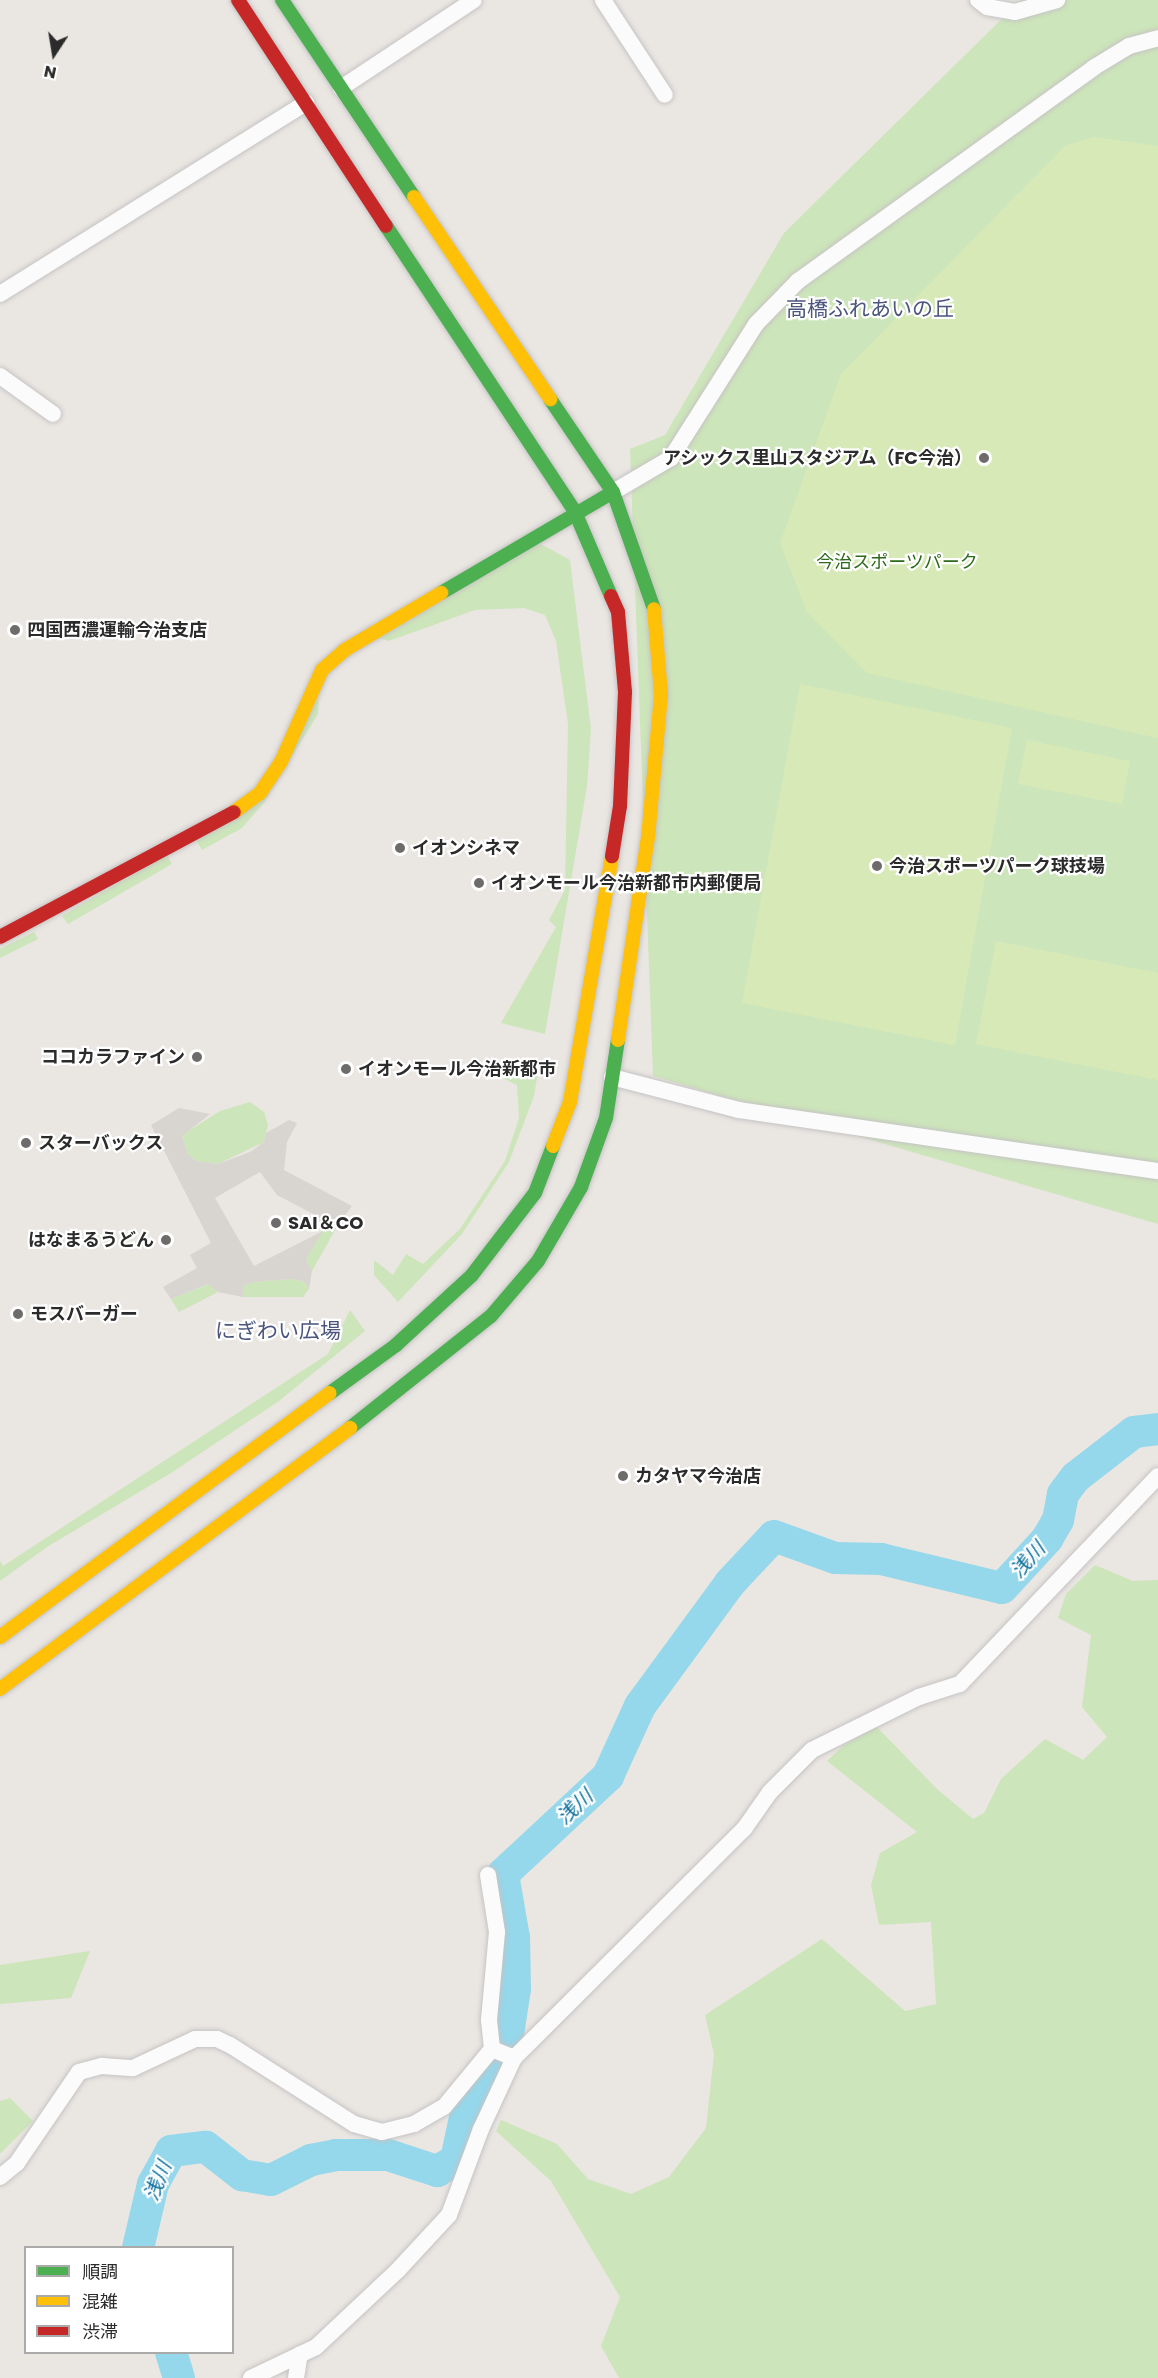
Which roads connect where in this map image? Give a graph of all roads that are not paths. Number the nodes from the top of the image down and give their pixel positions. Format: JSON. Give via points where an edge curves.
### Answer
{"nodes":[{"id":1,"x":238,"y":0,"type":"edge"},
{"id":2,"x":282,"y":0,"type":"edge"},
{"id":3,"x":474,"y":0,"type":"edge"},
{"id":4,"x":603,"y":0,"type":"edge"},
{"id":5,"x":978,"y":0,"type":"edge"},
{"id":6,"x":1056,"y":0,"type":"edge"},
{"id":7,"x":1158,"y":38,"type":"edge"},
{"id":8,"x":341,"y":88,"type":"junction"},
{"id":9,"x":665,"y":95,"type":"dead end"},
{"id":10,"x":306,"y":103,"type":"junction"},
{"id":11,"x":0,"y":294,"type":"edge"},
{"id":12,"x":0,"y":376,"type":"edge"},
{"id":13,"x":53,"y":414,"type":"dead end"},
{"id":14,"x":613,"y":492,"type":"junction"},
{"id":15,"x":575,"y":512,"type":"junction"},
{"id":16,"x":0,"y":937,"type":"edge"},
{"id":17,"x":612,"y":1077,"type":"junction"},
{"id":18,"x":1158,"y":1171,"type":"edge"},
{"id":19,"x":1158,"y":1476,"type":"edge"},
{"id":20,"x":0,"y":1637,"type":"edge"},
{"id":21,"x":0,"y":1689,"type":"edge"},
{"id":22,"x":488,"y":1875,"type":"dead end"},
{"id":23,"x":492,"y":2049,"type":"junction"},
{"id":24,"x":514,"y":2058,"type":"junction"},
{"id":25,"x":0,"y":2177,"type":"edge"},
{"id":26,"x":300,"y":2354,"type":"junction"},
{"id":27,"x":251,"y":2378,"type":"edge"},
{"id":28,"x":296,"y":2378,"type":"edge"}],
"edges":[{"from":1,"to":10,"type":"street"},
{"from":2,"to":8,"type":"street"},
{"from":3,"to":8,"type":"street"},
{"from":4,"to":9,"type":"street"},
{"from":5,"to":6,"type":"street","via":[[987,7],[1015,12]]},
{"from":7,"to":14,"type":"street","via":[[1129,46],[1093,68],[798,281],[756,324],[671,458]]},
{"from":8,"to":14,"type":"street"},
{"from":10,"to":11,"type":"street"},
{"from":10,"to":15,"type":"street"},
{"from":12,"to":13,"type":"street"},
{"from":14,"to":15,"type":"street"},
{"from":14,"to":17,"type":"street","via":[[653,603],[662,694],[648,838]]},
{"from":15,"to":16,"type":"street","via":[[345,650],[322,670],[281,762],[260,793],[225,818]]},
{"from":15,"to":20,"type":"street","via":[[618,612],[626,692],[620,806],[570,1102],[535,1193],[472,1275],[396,1346]]},
{"from":17,"to":18,"type":"street","via":[[739,1110]]},
{"from":17,"to":21,"type":"street","via":[[606,1118],[581,1187],[538,1261],[491,1316],[429,1370]]},
{"from":19,"to":24,"type":"street","via":[[960,1684],[919,1697],[812,1750],[770,1792],[744,1828]]},
{"from":22,"to":23,"type":"street","via":[[497,1932],[489,2020]]},
{"from":23,"to":24,"type":"street"},
{"from":23,"to":25,"type":"street","via":[[444,2107],[414,2124],[382,2132],[354,2124],[230,2045],[217,2039],[195,2039],[133,2068],[102,2066],[80,2072],[17,2163]]},
{"from":24,"to":26,"type":"street","via":[[481,2129],[449,2215],[398,2270],[316,2347]]},
{"from":26,"to":27,"type":"street"},
{"from":26,"to":28,"type":"street"}]}
